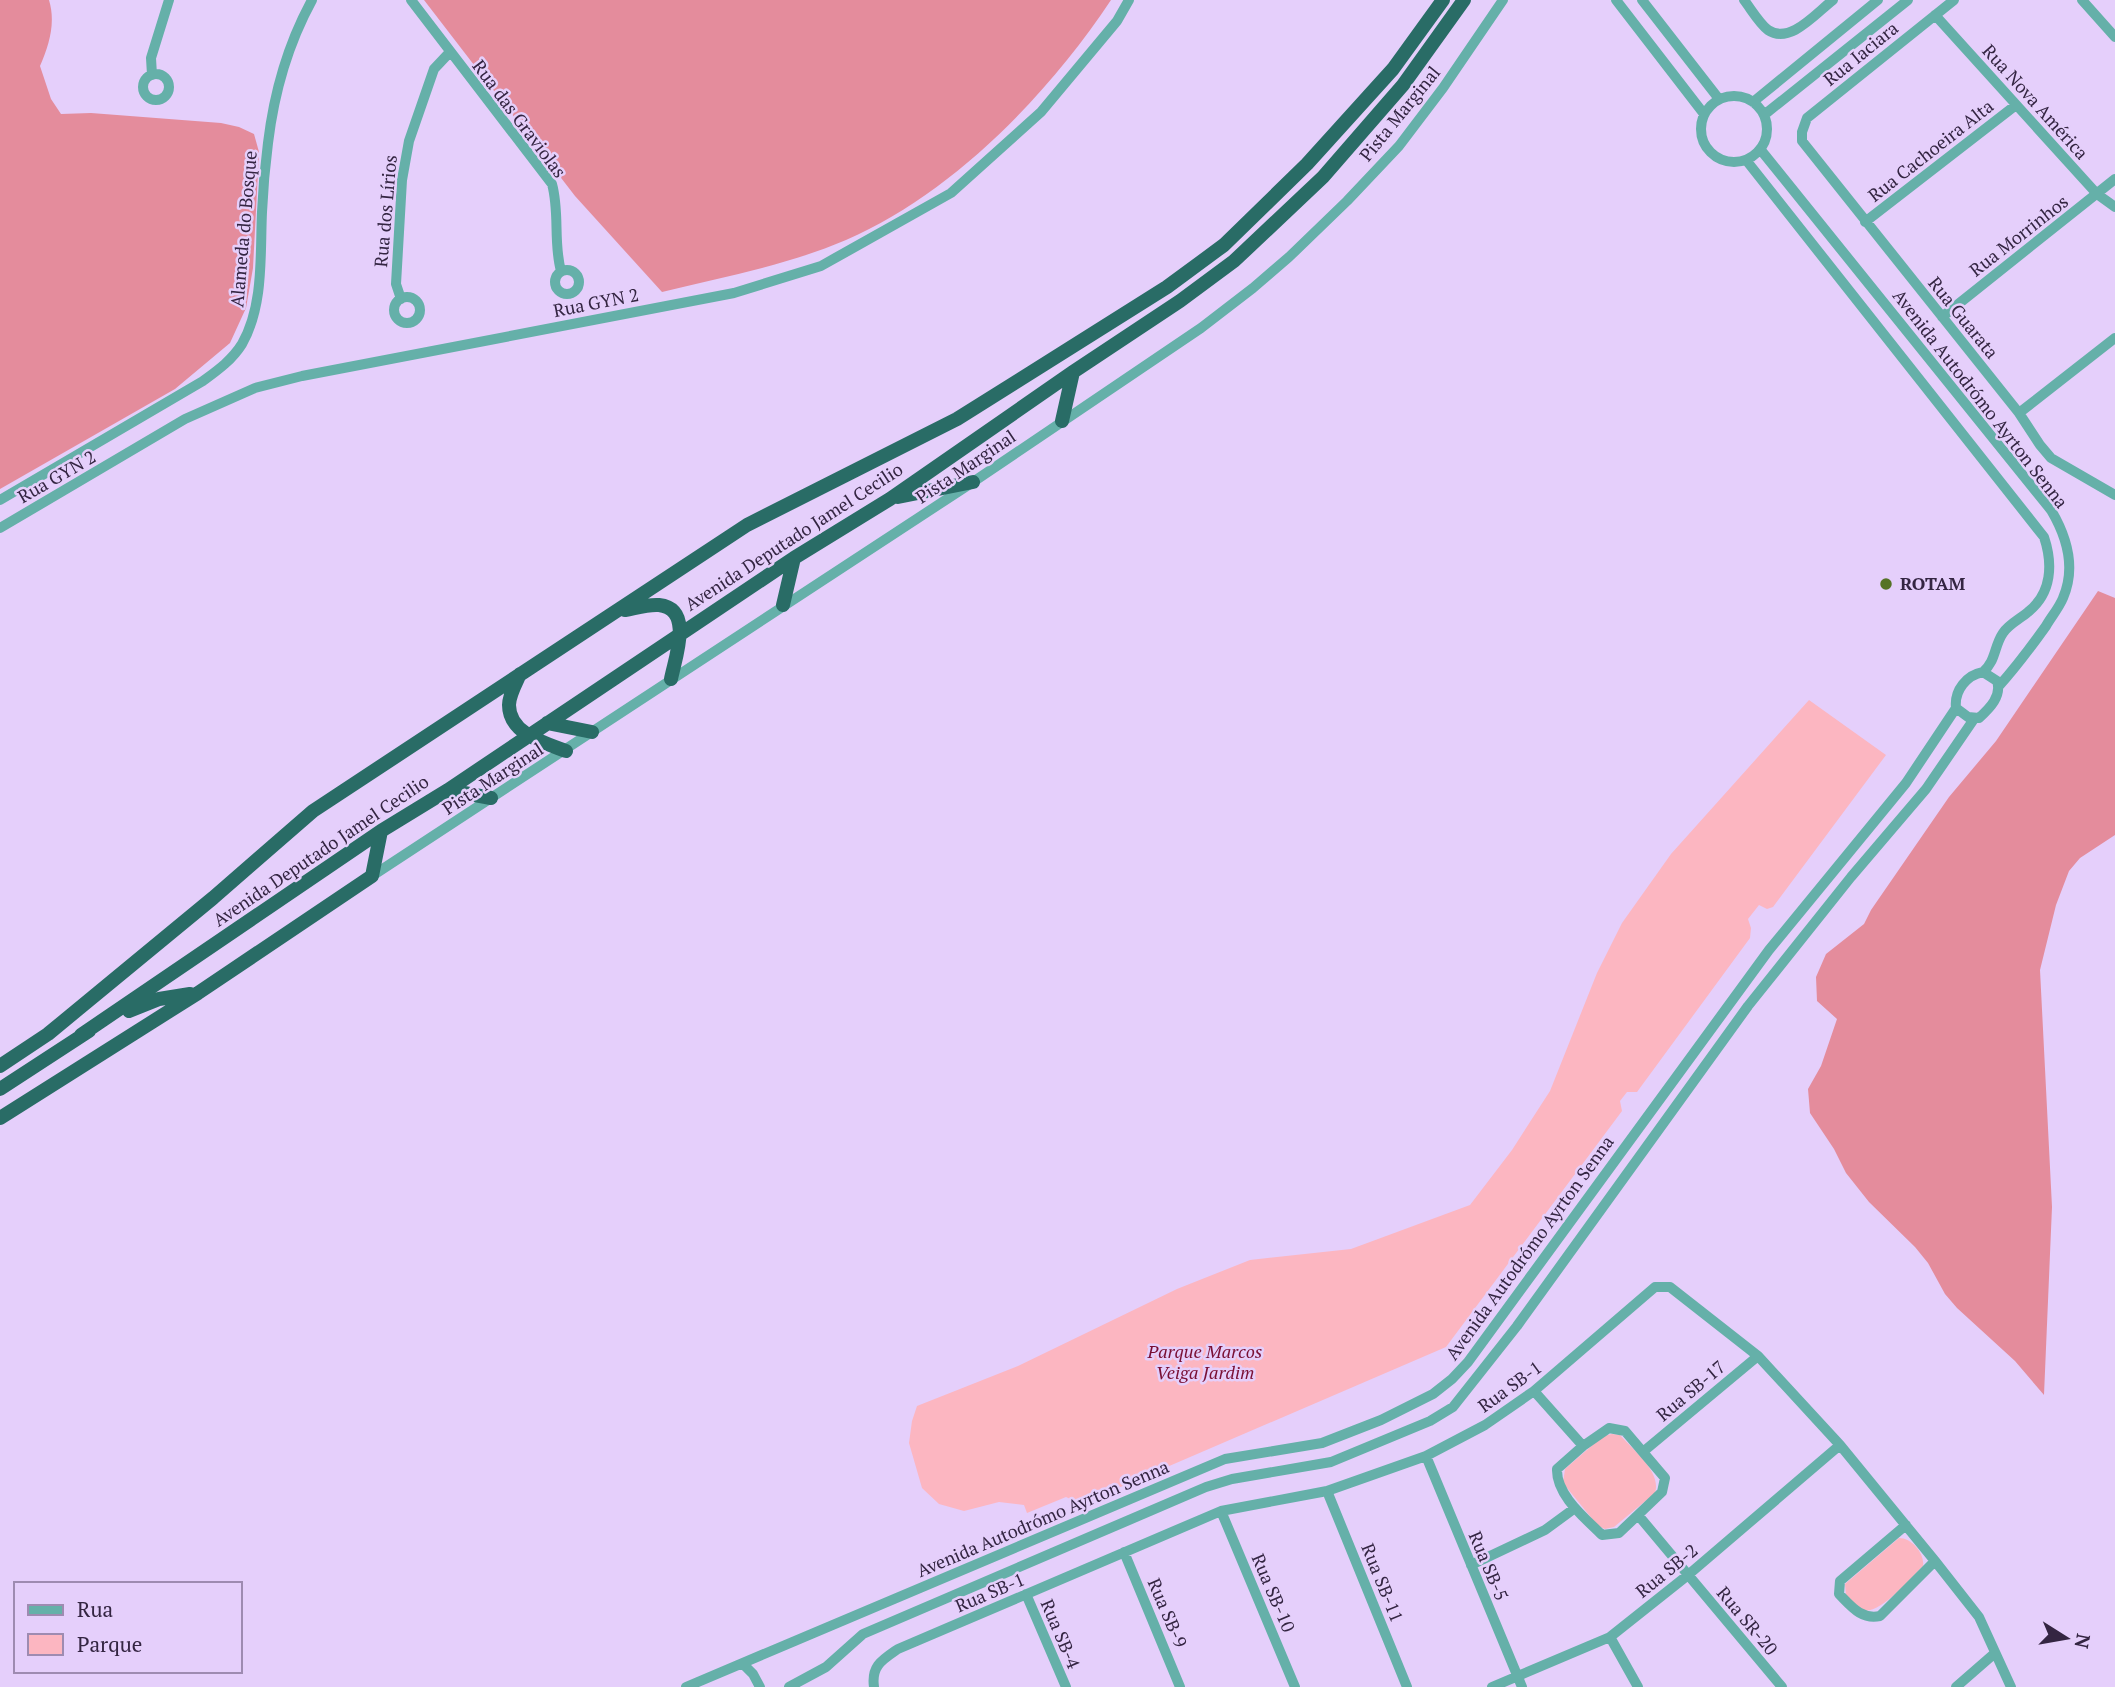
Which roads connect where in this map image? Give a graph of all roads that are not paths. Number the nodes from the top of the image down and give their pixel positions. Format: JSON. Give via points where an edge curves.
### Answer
{"nodes":[{"id":1,"x":169,"y":0,"type":"edge"},
{"id":2,"x":312,"y":0,"type":"edge"},
{"id":3,"x":411,"y":0,"type":"edge"},
{"id":4,"x":1129,"y":0,"type":"edge"},
{"id":5,"x":1443,"y":0,"type":"edge"},
{"id":6,"x":1464,"y":0,"type":"edge"},
{"id":7,"x":1503,"y":0,"type":"edge"},
{"id":8,"x":1616,"y":0,"type":"edge"},
{"id":9,"x":1642,"y":0,"type":"edge"},
{"id":10,"x":1744,"y":0,"type":"edge"},
{"id":11,"x":1833,"y":0,"type":"edge"},
{"id":12,"x":1879,"y":0,"type":"edge"},
{"id":13,"x":1908,"y":0,"type":"edge"},
{"id":14,"x":1954,"y":0,"type":"edge"},
{"id":15,"x":2082,"y":0,"type":"edge"},
{"id":16,"x":1891,"y":14,"type":"junction"},
{"id":17,"x":1935,"y":15,"type":"junction"},
{"id":18,"x":2115,"y":37,"type":"edge"},
{"id":19,"x":450,"y":52,"type":"junction"},
{"id":20,"x":152,"y":75,"type":"dead end"},
{"id":21,"x":1719,"y":99,"type":"junction"},
{"id":22,"x":1753,"y":102,"type":"junction"},
{"id":23,"x":2016,"y":105,"type":"junction"},
{"id":24,"x":1704,"y":114,"type":"junction"},
{"id":25,"x":1764,"y":115,"type":"junction"},
{"id":26,"x":1802,"y":141,"type":"joint"},
{"id":27,"x":1760,"y":149,"type":"junction"},
{"id":28,"x":1746,"y":160,"type":"junction"},
{"id":29,"x":2115,"y":179,"type":"edge"},
{"id":30,"x":2097,"y":194,"type":"junction"},
{"id":31,"x":2115,"y":207,"type":"edge"},
{"id":32,"x":1866,"y":222,"type":"junction"},
{"id":33,"x":561,"y":271,"type":"dead end"},
{"id":34,"x":401,"y":299,"type":"dead end"},
{"id":35,"x":1942,"y":317,"type":"junction"},
{"id":36,"x":2115,"y":338,"type":"edge"},
{"id":37,"x":2111,"y":349,"type":"edge"},
{"id":38,"x":1073,"y":372,"type":"junction"},
{"id":39,"x":2019,"y":413,"type":"junction"},
{"id":40,"x":1062,"y":422,"type":"junction"},
{"id":41,"x":973,"y":482,"type":"junction"},
{"id":42,"x":2115,"y":495,"type":"edge"},
{"id":43,"x":890,"y":499,"type":"junction"},
{"id":44,"x":0,"y":500,"type":"edge"},
{"id":45,"x":0,"y":528,"type":"edge"},
{"id":46,"x":794,"y":558,"type":"junction"},
{"id":47,"x":783,"y":605,"type":"junction"},
{"id":48,"x":617,"y":611,"type":"junction"},
{"id":49,"x":681,"y":634,"type":"junction"},
{"id":50,"x":1983,"y":672,"type":"junction"},
{"id":51,"x":520,"y":674,"type":"junction"},
{"id":52,"x":671,"y":679,"type":"junction"},
{"id":53,"x":1999,"y":686,"type":"junction"},
{"id":54,"x":1956,"y":708,"type":"junction"},
{"id":55,"x":1974,"y":719,"type":"junction"},
{"id":56,"x":547,"y":723,"type":"junction"},
{"id":57,"x":592,"y":732,"type":"junction"},
{"id":58,"x":528,"y":736,"type":"junction"},
{"id":59,"x":566,"y":751,"type":"junction"},
{"id":60,"x":448,"y":790,"type":"junction"},
{"id":61,"x":491,"y":798,"type":"junction"},
{"id":62,"x":381,"y":831,"type":"junction"},
{"id":63,"x":372,"y":876,"type":"junction"},
{"id":64,"x":198,"y":993,"type":"junction"},
{"id":65,"x":81,"y":1035,"type":"junction"},
{"id":66,"x":0,"y":1066,"type":"edge"},
{"id":67,"x":0,"y":1088,"type":"edge"},
{"id":68,"x":0,"y":1118,"type":"edge"},
{"id":69,"x":1579,"y":1206,"type":"junction"},
{"id":70,"x":1594,"y":1219,"type":"junction"},
{"id":71,"x":1758,"y":1356,"type":"junction"},
{"id":72,"x":1534,"y":1391,"type":"junction"},
{"id":73,"x":1840,"y":1445,"type":"junction"},
{"id":74,"x":1583,"y":1446,"type":"junction"},
{"id":75,"x":1644,"y":1451,"type":"junction"},
{"id":76,"x":1426,"y":1456,"type":"junction"},
{"id":77,"x":1327,"y":1491,"type":"junction"},
{"id":78,"x":1575,"y":1508,"type":"junction"},
{"id":79,"x":1221,"y":1511,"type":"junction"},
{"id":80,"x":1638,"y":1514,"type":"junction"},
{"id":81,"x":1906,"y":1525,"type":"junction"},
{"id":82,"x":1124,"y":1552,"type":"junction"},
{"id":83,"x":1936,"y":1560,"type":"junction"},
{"id":84,"x":1471,"y":1565,"type":"junction"},
{"id":85,"x":1688,"y":1575,"type":"junction"},
{"id":86,"x":1026,"y":1594,"type":"junction"},
{"id":87,"x":1610,"y":1637,"type":"junction"},
{"id":88,"x":1995,"y":1653,"type":"junction"},
{"id":89,"x":743,"y":1664,"type":"junction"},
{"id":90,"x":1517,"y":1676,"type":"junction"},
{"id":91,"x":688,"y":1686,"type":"edge"},
{"id":92,"x":760,"y":1687,"type":"edge"},
{"id":93,"x":789,"y":1687,"type":"edge"},
{"id":94,"x":874,"y":1687,"type":"edge"},
{"id":95,"x":1066,"y":1687,"type":"edge"},
{"id":96,"x":1180,"y":1687,"type":"edge"},
{"id":97,"x":1295,"y":1687,"type":"edge"},
{"id":98,"x":1407,"y":1687,"type":"edge"},
{"id":99,"x":1492,"y":1687,"type":"edge"},
{"id":100,"x":1522,"y":1687,"type":"edge"},
{"id":101,"x":1638,"y":1687,"type":"edge"},
{"id":102,"x":1782,"y":1687,"type":"edge"},
{"id":103,"x":1956,"y":1687,"type":"edge"},
{"id":104,"x":2011,"y":1687,"type":"edge"}],
"edges":[{"from":1,"to":20,"type":"street","via":[[151,58]]},
{"from":2,"to":44,"type":"street","name":"Alameda do Bosque","via":[[300,20],[278,83],[267,154],[260,276],[242,344],[203,381]]},
{"from":3,"to":19,"type":"street","name":"Rua das Graviolas"},
{"from":4,"to":45,"type":"street","name":"Rua GYN 2","via":[[1041,112],[951,193],[821,265],[734,293],[256,388],[185,419]]},
{"from":5,"to":48,"type":"highway","name":"Avenida Deputado Jamel Cecilio","via":[[1392,69],[1307,164],[1224,245],[1167,287],[957,419],[747,525]]},
{"from":6,"to":38,"type":"highway","name":"Avenida Deputado Jamel Cecilio","via":[[1404,85],[1323,177],[1234,261]]},
{"from":7,"to":40,"type":"street","name":"Pista Marginal","via":[[1399,146],[1289,257],[1201,328]]},
{"from":8,"to":24,"type":"street"},
{"from":9,"to":21,"type":"street"},
{"from":10,"to":11,"type":"street","via":[[1766,29],[1778,35],[1791,33]]},
{"from":12,"to":16,"type":"street"},
{"from":12,"to":22,"type":"street"},
{"from":13,"to":16,"type":"street"},
{"from":14,"to":17,"type":"street","name":"Rua Iaciara"},
{"from":15,"to":18,"type":"street"},
{"from":16,"to":25,"type":"street"},
{"from":17,"to":23,"type":"street","name":"Rua Nova América"},
{"from":17,"to":26,"type":"street","name":"Rua Iaciara","via":[[1807,118]]},
{"from":19,"to":33,"type":"street","name":"Rua das Graviolas","via":[[552,184],[558,204],[556,253]]},
{"from":19,"to":34,"type":"street","name":"Rua dos Lírios","via":[[434,69],[409,141],[396,284]]},
{"from":21,"to":22,"type":"street","via":[[1736,96]]},
{"from":21,"to":24,"type":"street"},
{"from":22,"to":25,"type":"street"},
{"from":23,"to":30,"type":"street","name":"Rua Nova América"},
{"from":23,"to":32,"type":"street","name":"Rua Cachoeira Alta"},
{"from":24,"to":28,"type":"street","via":[[1701,137],[1714,156],[1724,161]]},
{"from":25,"to":27,"type":"street","via":[[1766,133]]},
{"from":26,"to":32,"type":"street","name":"Rua Guarata"},
{"from":27,"to":28,"type":"street"},
{"from":27,"to":53,"type":"street","name":"Avenida Autodrómo Ayrton Senna","via":[[2063,530],[2069,578],[2063,599],[2028,653]]},
{"from":28,"to":50,"type":"street","name":"Avenida Autodrómo Ayrton Senna","via":[[2044,537],[2050,572],[2043,594],[2031,611],[2007,627],[1991,666]]},
{"from":29,"to":30,"type":"street","name":"Rua Morrinhos"},
{"from":30,"to":31,"type":"street","name":"Rua Nova América"},
{"from":30,"to":35,"type":"street","name":"Rua Morrinhos"},
{"from":32,"to":35,"type":"street","name":"Rua Guarata"},
{"from":35,"to":39,"type":"street","name":"Rua Guarata"},
{"from":36,"to":37,"type":"street"},
{"from":37,"to":39,"type":"street"},
{"from":38,"to":40,"type":"highway"},
{"from":38,"to":43,"type":"highway","name":"Avenida Deputado Jamel Cecilio"},
{"from":39,"to":42,"type":"street","name":"Rua Guarata","via":[[2051,458]]},
{"from":40,"to":41,"type":"street","name":"Pista Marginal"},
{"from":41,"to":43,"type":"highway"},
{"from":41,"to":47,"type":"street","name":"Pista Marginal"},
{"from":43,"to":46,"type":"highway","name":"Avenida Deputado Jamel Cecilio"},
{"from":46,"to":47,"type":"highway"},
{"from":46,"to":49,"type":"highway","name":"Avenida Deputado Jamel Cecilio"},
{"from":47,"to":52,"type":"street","name":"Pista Marginal"},
{"from":48,"to":49,"type":"highway","via":[[662,606],[678,617]]},
{"from":48,"to":51,"type":"highway","name":"Avenida Deputado Jamel Cecilio"},
{"from":49,"to":52,"type":"highway"},
{"from":49,"to":56,"type":"highway","name":"Avenida Deputado Jamel Cecilio"},
{"from":50,"to":53,"type":"street"},
{"from":50,"to":54,"type":"street","name":"Avenida Autodrómo Ayrton Senna","via":[[1963,684]]},
{"from":51,"to":58,"type":"highway","via":[[509,707]]},
{"from":51,"to":66,"type":"highway","name":"Avenida Deputado Jamel Cecilio","via":[[313,811],[58,1026]]},
{"from":52,"to":57,"type":"street","name":"Pista Marginal"},
{"from":53,"to":55,"type":"street","name":"Avenida Autodrómo Ayrton Senna","via":[[1994,702]]},
{"from":54,"to":55,"type":"street"},
{"from":54,"to":69,"type":"street","name":"Avenida Autodrómo Ayrton Senna","via":[[1906,783],[1789,922]]},
{"from":55,"to":70,"type":"street","name":"Avenida Autodrómo Ayrton Senna","via":[[1926,789],[1748,1006]]},
{"from":56,"to":57,"type":"highway"},
{"from":56,"to":58,"type":"highway","name":"Avenida Deputado Jamel Cecilio"},
{"from":57,"to":59,"type":"street","name":"Pista Marginal"},
{"from":58,"to":59,"type":"highway"},
{"from":58,"to":60,"type":"highway","name":"Avenida Deputado Jamel Cecilio"},
{"from":59,"to":61,"type":"street","name":"Pista Marginal"},
{"from":60,"to":61,"type":"highway"},
{"from":60,"to":62,"type":"highway","name":"Avenida Deputado Jamel Cecilio"},
{"from":61,"to":63,"type":"street","name":"Pista Marginal"},
{"from":62,"to":63,"type":"highway"},
{"from":62,"to":65,"type":"highway","name":"Avenida Deputado Jamel Cecilio"},
{"from":63,"to":64,"type":"highway"},
{"from":64,"to":65,"type":"highway","via":[[142,1004]]},
{"from":64,"to":68,"type":"highway"},
{"from":65,"to":67,"type":"highway"},
{"from":69,"to":70,"type":"street"},
{"from":69,"to":89,"type":"street","name":"Avenida Autodrómo Ayrton Senna","via":[[1468,1362],[1452,1380],[1416,1404],[1322,1443],[1225,1459]]},
{"from":70,"to":93,"type":"street","name":"Avenida Autodrómo Ayrton Senna","via":[[1453,1407],[1331,1462],[1206,1487],[863,1634],[826,1667]]},
{"from":71,"to":72,"type":"street","name":"Rua SB-1","via":[[1670,1287],[1655,1287]]},
{"from":71,"to":73,"type":"street","name":"Rua SB-1"},
{"from":71,"to":75,"type":"street","name":"Rua SB-17"},
{"from":72,"to":74,"type":"street"},
{"from":72,"to":76,"type":"street","name":"Rua SB-1","via":[[1485,1425]]},
{"from":73,"to":81,"type":"street","name":"Rua SB-1"},
{"from":73,"to":85,"type":"street","name":"Rua SB-2"},
{"from":74,"to":75,"type":"street","via":[[1609,1428],[1625,1431]]},
{"from":74,"to":78,"type":"street","via":[[1557,1469],[1557,1480]]},
{"from":75,"to":80,"type":"street","via":[[1665,1478],[1661,1492]]},
{"from":76,"to":77,"type":"street","name":"Rua SB-1"},
{"from":76,"to":84,"type":"street","name":"Rua SB-5"},
{"from":77,"to":79,"type":"street","name":"Rua SB-1"},
{"from":77,"to":98,"type":"street","name":"Rua SB-11"},
{"from":78,"to":80,"type":"street","via":[[1602,1535],[1619,1532]]},
{"from":78,"to":84,"type":"street","via":[[1545,1530]]},
{"from":79,"to":82,"type":"street","name":"Rua SB-1"},
{"from":79,"to":97,"type":"street","name":"Rua SB-10"},
{"from":80,"to":85,"type":"street","name":"Rua SR-20"},
{"from":81,"to":83,"type":"street","name":"Rua SB-1"},
{"from":81,"to":83,"type":"street","via":[[1840,1581],[1839,1594],[1859,1615],[1880,1616]]},
{"from":82,"to":86,"type":"street","name":"Rua SB-1"},
{"from":82,"to":96,"type":"street","name":"Rua SB-9"},
{"from":83,"to":88,"type":"street","name":"Rua SB-1","via":[[1979,1617]]},
{"from":84,"to":90,"type":"street","name":"Rua SB-5"},
{"from":85,"to":87,"type":"street","name":"Rua SB-2"},
{"from":85,"to":102,"type":"street","name":"Rua SR-20"},
{"from":86,"to":94,"type":"street","name":"Rua SB-1","via":[[898,1649],[881,1661],[872,1675]]},
{"from":86,"to":95,"type":"street","name":"Rua SB-4"},
{"from":87,"to":90,"type":"street","name":"Rua SB-2"},
{"from":87,"to":101,"type":"street"},
{"from":88,"to":103,"type":"street"},
{"from":88,"to":104,"type":"street","name":"Rua SB-1"},
{"from":89,"to":91,"type":"street","name":"Avenida Autodrómo Ayrton Senna"},
{"from":89,"to":92,"type":"street"},
{"from":90,"to":99,"type":"street","name":"Rua SB-2"},
{"from":90,"to":100,"type":"street","name":"Rua SB-5"}]}
